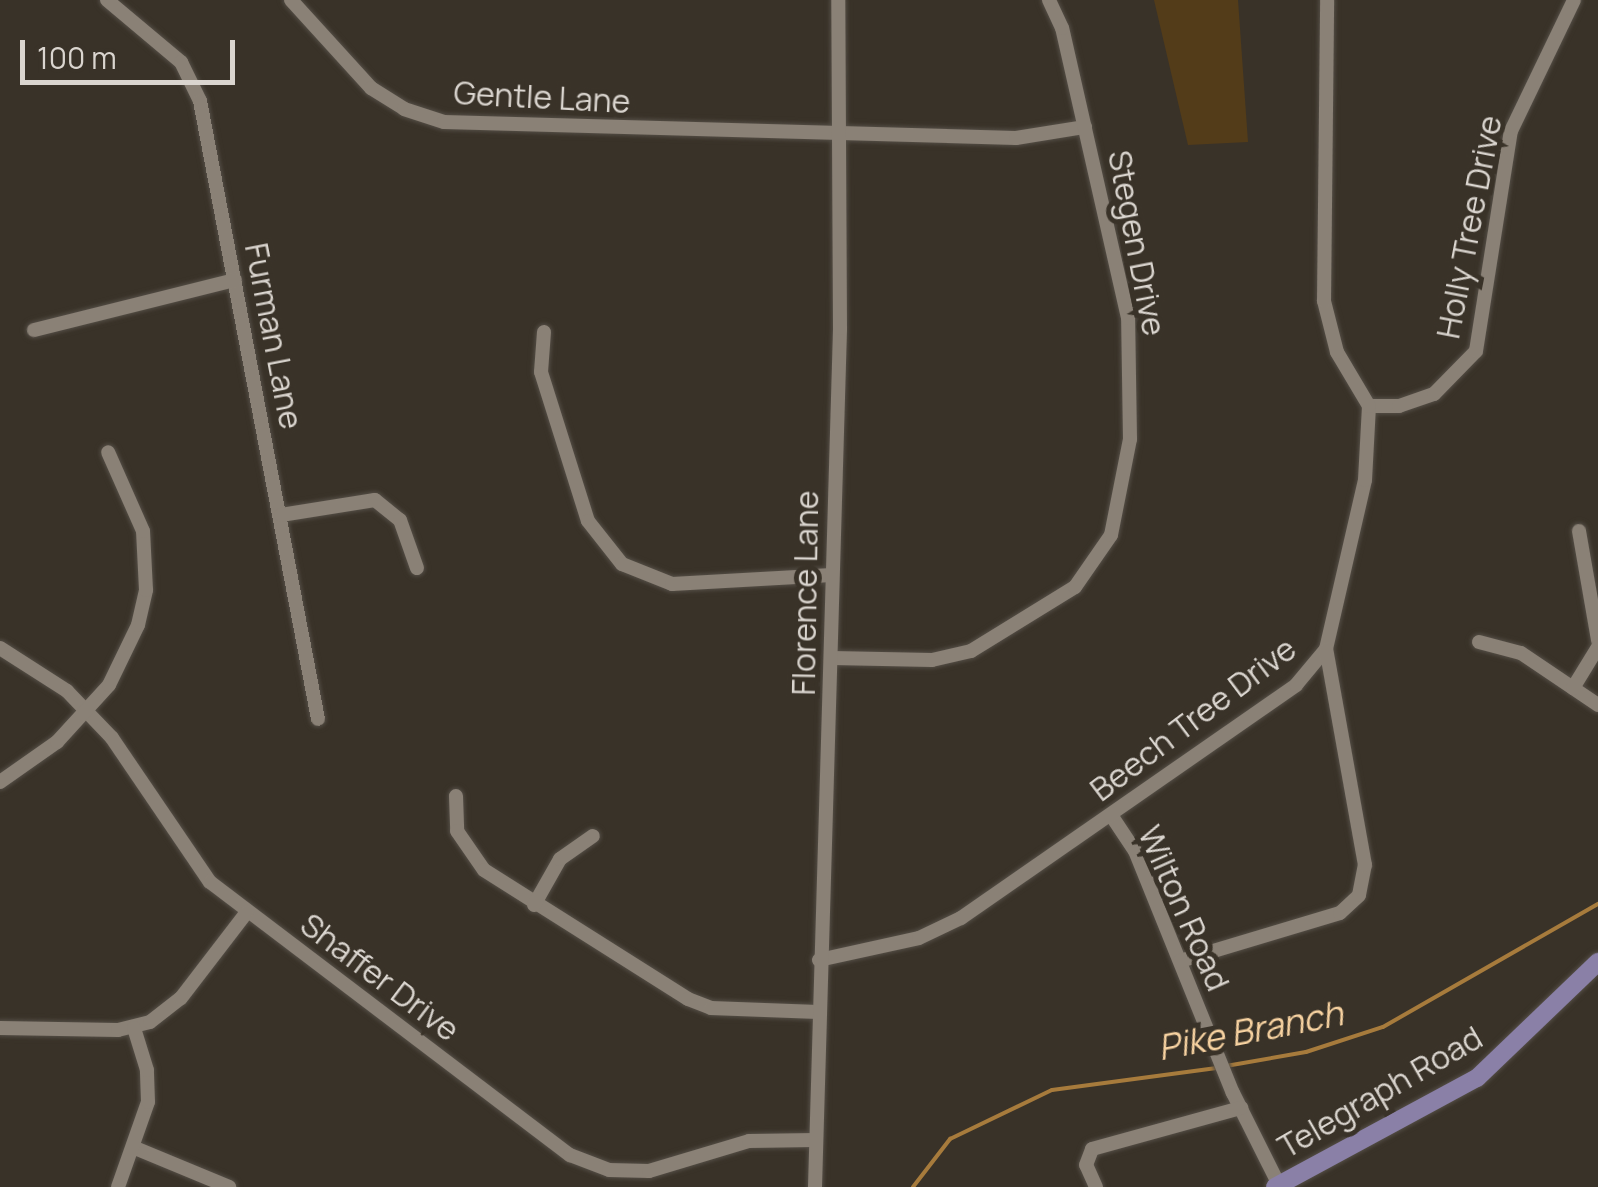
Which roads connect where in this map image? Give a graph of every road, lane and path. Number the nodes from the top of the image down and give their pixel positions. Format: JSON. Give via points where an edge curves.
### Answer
{"nodes":[{"id":1,"x":108,"y":0,"type":"edge"},
{"id":2,"x":291,"y":0,"type":"edge"},
{"id":3,"x":838,"y":0,"type":"edge"},
{"id":4,"x":1049,"y":0,"type":"edge"},
{"id":5,"x":1327,"y":0,"type":"edge"},
{"id":6,"x":1574,"y":0,"type":"edge"},
{"id":7,"x":1085,"y":126,"type":"junction"},
{"id":8,"x":838,"y":134,"type":"junction"},
{"id":9,"x":235,"y":280,"type":"junction"},
{"id":10,"x":34,"y":330,"type":"dead end"},
{"id":11,"x":544,"y":332,"type":"dead end"},
{"id":12,"x":1369,"y":406,"type":"junction"},
{"id":13,"x":108,"y":452,"type":"dead end"},
{"id":14,"x":281,"y":516,"type":"junction"},
{"id":15,"x":1580,"y":531,"type":"dead end"},
{"id":16,"x":416,"y":568,"type":"dead end"},
{"id":17,"x":832,"y":575,"type":"junction"},
{"id":18,"x":1479,"y":642,"type":"dead end"},
{"id":19,"x":1598,"y":643,"type":"edge"},
{"id":20,"x":0,"y":648,"type":"edge"},
{"id":21,"x":1326,"y":649,"type":"junction"},
{"id":22,"x":832,"y":658,"type":"junction"},
{"id":23,"x":1573,"y":688,"type":"junction"},
{"id":24,"x":1598,"y":705,"type":"edge"},
{"id":25,"x":86,"y":710,"type":"junction"},
{"id":26,"x":318,"y":719,"type":"dead end"},
{"id":27,"x":0,"y":782,"type":"edge"},
{"id":28,"x":456,"y":796,"type":"dead end"},
{"id":29,"x":1111,"y":815,"type":"junction"},
{"id":30,"x":593,"y":836,"type":"dead end"},
{"id":31,"x":534,"y":905,"type":"junction"},
{"id":32,"x":247,"y":912,"type":"junction"},
{"id":33,"x":819,"y":960,"type":"junction"},
{"id":34,"x":1180,"y":961,"type":"junction"},
{"id":35,"x":1598,"y":962,"type":"edge"},
{"id":36,"x":818,"y":1012,"type":"junction"},
{"id":37,"x":0,"y":1028,"type":"edge"},
{"id":38,"x":134,"y":1028,"type":"junction"},
{"id":39,"x":1240,"y":1108,"type":"junction"},
{"id":40,"x":816,"y":1140,"type":"junction"},
{"id":41,"x":134,"y":1148,"type":"junction"},
{"id":42,"x":1278,"y":1186,"type":"edge"},
{"id":43,"x":118,"y":1187,"type":"edge"},
{"id":44,"x":229,"y":1187,"type":"edge"},
{"id":45,"x":815,"y":1187,"type":"edge"},
{"id":46,"x":1096,"y":1187,"type":"edge"}],
"edges":[{"from":1,"to":9,"type":"street","name":"Furman Lane","via":[[181,62],[200,100]]},
{"from":2,"to":8,"type":"street","name":"Gentle Lane","via":[[371,88],[404,109],[444,122]]},
{"from":3,"to":8,"type":"street","name":"Florence Lane"},
{"from":4,"to":7,"type":"street","name":"Stegen Drive"},
{"from":5,"to":12,"type":"street","via":[[1324,300],[1337,352]]},
{"from":6,"to":12,"type":"street","name":"Holly Tree Drive","via":[[1511,131],[1476,351],[1434,394],[1399,406]]},
{"from":7,"to":8,"type":"street","name":"Gentle Lane","via":[[1016,138]]},
{"from":7,"to":22,"type":"street","name":"Stegen Drive","via":[[1122,284],[1133,387],[1120,507],[1102,554],[1075,587],[971,651],[932,660]]},
{"from":8,"to":17,"type":"street","name":"Florence Lane"},
{"from":9,"to":10,"type":"street"},
{"from":9,"to":14,"type":"street","name":"Furman Lane"},
{"from":11,"to":17,"type":"street","via":[[541,372],[588,521],[622,564],[672,584]]},
{"from":12,"to":21,"type":"street","name":"Beech Tree Drive","via":[[1365,480]]},
{"from":13,"to":25,"type":"street","via":[[140,517],[146,590],[122,664]]},
{"from":14,"to":16,"type":"street","via":[[374,500],[400,520]]},
{"from":14,"to":26,"type":"street","name":"Furman Lane"},
{"from":15,"to":19,"type":"street"},
{"from":17,"to":22,"type":"street","name":"Florence Lane"},
{"from":18,"to":23,"type":"street","via":[[1521,653]]},
{"from":19,"to":23,"type":"street"},
{"from":20,"to":25,"type":"street","name":"Shaffer Drive"},
{"from":21,"to":29,"type":"street","name":"Beech Tree Drive","via":[[1296,684]]},
{"from":21,"to":34,"type":"street","via":[[1364,864],[1358,895],[1340,913]]},
{"from":22,"to":33,"type":"street","name":"Florence Lane"},
{"from":23,"to":24,"type":"street"},
{"from":25,"to":27,"type":"street","via":[[44,753]]},
{"from":25,"to":32,"type":"street","name":"Shaffer Drive","via":[[124,753],[192,862]]},
{"from":28,"to":31,"type":"street","via":[[457,831],[472,856]]},
{"from":29,"to":33,"type":"street","name":"Beech Tree Drive","via":[[934,932]]},
{"from":29,"to":34,"type":"street","name":"Wilton Road","via":[[1135,851]]},
{"from":30,"to":31,"type":"street","via":[[560,859]]},
{"from":31,"to":36,"type":"street","via":[[697,1004]]},
{"from":32,"to":38,"type":"street","via":[[174,1005]]},
{"from":32,"to":40,"type":"street","name":"Shaffer Drive","via":[[586,1163],[650,1171],[749,1141]]},
{"from":33,"to":36,"type":"street","name":"Florence Lane"},
{"from":34,"to":39,"type":"street","name":"Wilton Road"},
{"from":35,"to":42,"type":"main road","name":"Telegraph Road","via":[[1477,1078]]},
{"from":36,"to":40,"type":"street","name":"Florence Lane"},
{"from":37,"to":38,"type":"street"},
{"from":38,"to":41,"type":"street","via":[[148,1088]]},
{"from":39,"to":42,"type":"street","name":"Wilton Road"},
{"from":39,"to":46,"type":"street","via":[[1092,1149],[1086,1165]]},
{"from":40,"to":45,"type":"street","name":"Florence Lane"},
{"from":41,"to":43,"type":"street"},
{"from":41,"to":44,"type":"street"}]}
